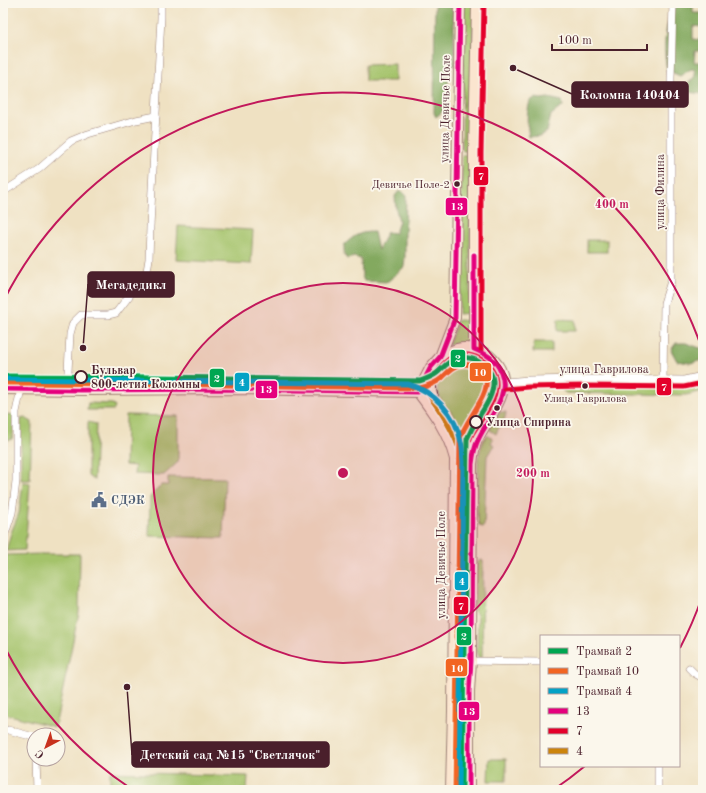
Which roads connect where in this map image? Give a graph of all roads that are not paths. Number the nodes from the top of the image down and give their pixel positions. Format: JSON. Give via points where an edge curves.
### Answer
{"nodes":[{"id":1,"x":162,"y":3,"type":"edge"},
{"id":2,"x":460,"y":3,"type":"edge"},
{"id":3,"x":478,"y":3,"type":"edge"},
{"id":4,"x":673,"y":3,"type":"edge"},
{"id":5,"x":156,"y":116,"type":"junction"},
{"id":6,"x":457,"y":153,"type":"junction"},
{"id":7,"x":474,"y":153,"type":"junction"},
{"id":8,"x":3,"y":192,"type":"edge"},
{"id":9,"x":474,"y":349,"type":"junction"},
{"id":10,"x":440,"y":357,"type":"junction"},
{"id":11,"x":703,"y":376,"type":"edge"},
{"id":12,"x":663,"y":380,"type":"junction"},
{"id":13,"x":504,"y":382,"type":"junction"},
{"id":14,"x":3,"y":389,"type":"edge"},
{"id":15,"x":22,"y":389,"type":"junction"},
{"id":16,"x":67,"y":390,"type":"junction"},
{"id":17,"x":418,"y":392,"type":"junction"},
{"id":18,"x":3,"y":540,"type":"edge"},
{"id":19,"x":471,"y":662,"type":"junction"},
{"id":20,"x":540,"y":662,"type":"edge"},
{"id":21,"x":689,"y":668,"type":"dead end"},
{"id":22,"x":703,"y":678,"type":"edge"},
{"id":23,"x":8,"y":730,"type":"dead end"},
{"id":24,"x":26,"y":735,"type":"edge"},
{"id":25,"x":36,"y":767,"type":"edge"},
{"id":26,"x":658,"y":767,"type":"edge"},
{"id":27,"x":37,"y":790,"type":"edge"},
{"id":28,"x":451,"y":790,"type":"edge"},
{"id":29,"x":469,"y":790,"type":"edge"},
{"id":30,"x":658,"y":790,"type":"edge"}],
"edges":[{"from":1,"to":5,"type":"street"},
{"from":2,"to":6,"type":"main road","name":"улица Девичье Поле"},
{"from":3,"to":7,"type":"main road"},
{"from":4,"to":12,"type":"street","name":"улица Филина","via":[[671,281],[664,303]]},
{"from":5,"to":8,"type":"street","via":[[75,139],[39,169]]},
{"from":5,"to":16,"type":"street","via":[[147,271],[116,313],[81,315],[73,323],[70,334]]},
{"from":6,"to":7,"type":"main road"},
{"from":6,"to":10,"type":"main road","name":"улица Девичье Поле","via":[[455,318]]},
{"from":7,"to":9,"type":"main road"},
{"from":9,"to":10,"type":"main road","name":"улица Девичье Поле","via":[[463,347]]},
{"from":9,"to":13,"type":"main road","name":"улица Девичье Поле","via":[[487,353],[494,360],[503,374]]},
{"from":10,"to":17,"type":"main road","name":"улица Девичье Поле","via":[[431,367]]},
{"from":11,"to":12,"type":"street","name":"улица Гаврилова","via":[[684,380]]},
{"from":12,"to":13,"type":"street","name":"улица Гаврилова"},
{"from":13,"to":19,"type":"main road","via":[[500,399],[474,448],[472,464]]},
{"from":14,"to":15,"type":"main road"},
{"from":15,"to":16,"type":"main road"},
{"from":15,"to":18,"type":"street","via":[[16,412],[16,480],[12,514]]},
{"from":16,"to":17,"type":"main road"},
{"from":17,"to":28,"type":"main road","name":"улица Девичье Поле","via":[[440,422],[455,459]]},
{"from":19,"to":20,"type":"street"},
{"from":19,"to":29,"type":"main road"},
{"from":21,"to":22,"type":"street"},
{"from":23,"to":24,"type":"street"},
{"from":25,"to":27,"type":"street"},
{"from":26,"to":30,"type":"street"}]}
